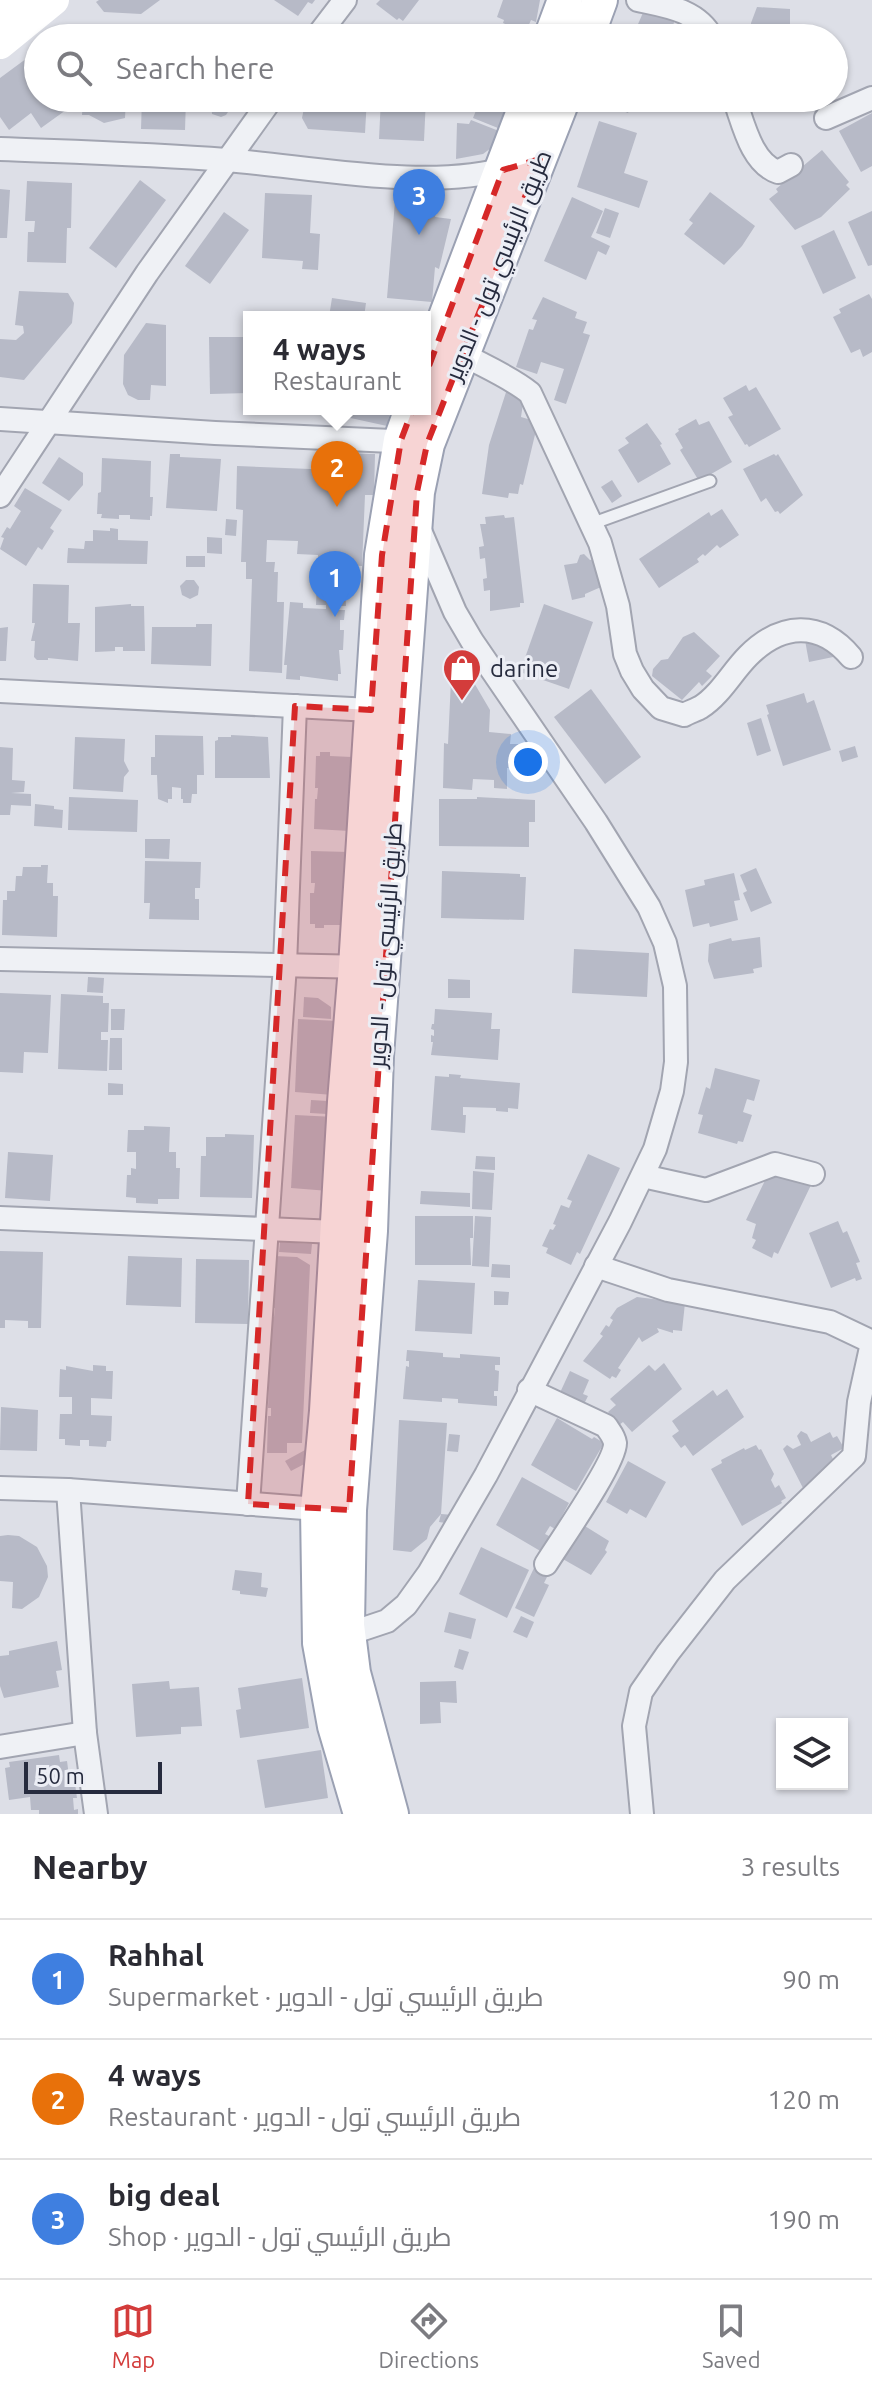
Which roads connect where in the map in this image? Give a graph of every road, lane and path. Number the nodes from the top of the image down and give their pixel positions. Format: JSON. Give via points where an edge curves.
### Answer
{"nodes":[{"id":1,"x":16,"y":0,"type":"edge"},
{"id":2,"x":54,"y":0,"type":"edge"},
{"id":3,"x":345,"y":0,"type":"edge"},
{"id":4,"x":565,"y":0,"type":"edge"},
{"id":5,"x":600,"y":0,"type":"edge"},
{"id":6,"x":638,"y":0,"type":"edge"},
{"id":7,"x":0,"y":13,"type":"edge"},
{"id":8,"x":24,"y":24,"type":"edge"},
{"id":9,"x":25,"y":24,"type":"edge"},
{"id":10,"x":327,"y":24,"type":"edge"},
{"id":11,"x":556,"y":24,"type":"edge"},
{"id":12,"x":591,"y":24,"type":"edge"},
{"id":13,"x":699,"y":24,"type":"edge"},
{"id":14,"x":0,"y":44,"type":"edge"},
{"id":15,"x":872,"y":98,"type":"edge"},
{"id":16,"x":848,"y":108,"type":"edge"},
{"id":17,"x":262,"y":112,"type":"edge"},
{"id":18,"x":524,"y":112,"type":"edge"},
{"id":19,"x":558,"y":112,"type":"edge"},
{"id":20,"x":740,"y":112,"type":"edge"},
{"id":21,"x":840,"y":112,"type":"edge"},
{"id":22,"x":826,"y":118,"type":"dead end"},
{"id":23,"x":0,"y":149,"type":"edge"},
{"id":24,"x":540,"y":159,"type":"junction"},
{"id":25,"x":226,"y":160,"type":"junction"},
{"id":26,"x":791,"y":165,"type":"dead end"},
{"id":27,"x":503,"y":170,"type":"junction"},
{"id":28,"x":462,"y":354,"type":"junction"},
{"id":29,"x":431,"y":356,"type":"edge"},
{"id":30,"x":431,"y":403,"type":"edge"},
{"id":31,"x":0,"y":419,"type":"edge"},
{"id":32,"x":47,"y":421,"type":"junction"},
{"id":33,"x":413,"y":431,"type":"edge"},
{"id":34,"x":710,"y":481,"type":"dead end"},
{"id":35,"x":0,"y":496,"type":"edge"},
{"id":36,"x":415,"y":518,"type":"junction"},
{"id":37,"x":591,"y":524,"type":"junction"},
{"id":38,"x":851,"y":657,"type":"dead end"},
{"id":39,"x":0,"y":691,"type":"edge"},
{"id":40,"x":295,"y":706,"type":"junction"},
{"id":41,"x":371,"y":710,"type":"junction"},
{"id":42,"x":0,"y":959,"type":"edge"},
{"id":43,"x":285,"y":965,"type":"junction"},
{"id":44,"x":370,"y":967,"type":"junction"},
{"id":45,"x":813,"y":1174,"type":"dead end"},
{"id":46,"x":643,"y":1176,"type":"junction"},
{"id":47,"x":0,"y":1218,"type":"edge"},
{"id":48,"x":268,"y":1229,"type":"junction"},
{"id":49,"x":337,"y":1232,"type":"junction"},
{"id":50,"x":596,"y":1266,"type":"junction"},
{"id":51,"x":872,"y":1343,"type":"edge"},
{"id":52,"x":529,"y":1390,"type":"junction"},
{"id":53,"x":0,"y":1488,"type":"edge"},
{"id":54,"x":68,"y":1490,"type":"junction"},
{"id":55,"x":248,"y":1504,"type":"junction"},
{"id":56,"x":333,"y":1510,"type":"junction"},
{"id":57,"x":546,"y":1564,"type":"dead end"},
{"id":58,"x":348,"y":1634,"type":"junction"},
{"id":59,"x":85,"y":1733,"type":"junction"},
{"id":60,"x":0,"y":1747,"type":"edge"},
{"id":61,"x":96,"y":1814,"type":"edge"},
{"id":62,"x":361,"y":1814,"type":"edge"},
{"id":63,"x":391,"y":1814,"type":"edge"},
{"id":64,"x":642,"y":1814,"type":"edge"}],
"edges":[{"from":1,"to":7,"type":"street"},
{"from":2,"to":9,"type":"street"},
{"from":3,"to":10,"type":"street"},
{"from":4,"to":11,"type":"main road"},
{"from":5,"to":12,"type":"main road"},
{"from":6,"to":13,"type":"street","via":[[676,8]]},
{"from":8,"to":14,"type":"street"},
{"from":15,"to":16,"type":"street"},
{"from":17,"to":25,"type":"street"},
{"from":18,"to":27,"type":"main road","name":"طريق الرئيسي تول - الدوير"},
{"from":19,"to":24,"type":"main road","name":"طريق الرئيسي تول - الدوير"},
{"from":20,"to":26,"type":"street","via":[[763,163],[778,172]]},
{"from":21,"to":22,"type":"street"},
{"from":23,"to":25,"type":"street"},
{"from":24,"to":27,"type":"street"},
{"from":24,"to":28,"type":"main road","name":"طريق الرئيسي تول - الدوير"},
{"from":25,"to":27,"type":"street","via":[[404,177],[448,178]]},
{"from":25,"to":32,"type":"street"},
{"from":27,"to":29,"type":"main road","name":"طريق الرئيسي تول - الدوير"},
{"from":28,"to":30,"type":"main road","name":"طريق الرئيسي تول - الدوير"},
{"from":28,"to":37,"type":"street","via":[[530,393]]},
{"from":31,"to":32,"type":"street"},
{"from":32,"to":33,"type":"street","via":[[215,433]]},
{"from":32,"to":35,"type":"street"},
{"from":33,"to":36,"type":"main road","name":"طريق الرئيسي تول - الدوير"},
{"from":33,"to":41,"type":"main road","name":"طريق الرئيسي تول - الدوير","via":[[382,555]]},
{"from":34,"to":37,"type":"lane"},
{"from":36,"to":44,"type":"main road","name":"طريق الرئيسي تول - الدوير"},
{"from":36,"to":46,"type":"street","via":[[472,641],[624,865],[665,943],[675,986],[676,1062],[665,1118]]},
{"from":37,"to":38,"type":"street","via":[[614,589],[625,654],[643,689],[661,708],[684,715],[701,707],[756,649],[789,631],[812,629],[840,644]]},
{"from":39,"to":40,"type":"street"},
{"from":40,"to":41,"type":"street"},
{"from":40,"to":43,"type":"street"},
{"from":41,"to":44,"type":"main road","name":"طريق الرئيسي تول - الدوير"},
{"from":42,"to":43,"type":"street"},
{"from":43,"to":44,"type":"street"},
{"from":43,"to":48,"type":"street"},
{"from":44,"to":49,"type":"main road","name":"طريق الرئيسي تول - الدوير"},
{"from":44,"to":56,"type":"main road","name":"طريق الرئيسي تول - الدوير","via":[[376,1056],[369,1247]]},
{"from":45,"to":46,"type":"street","via":[[775,1164],[706,1190]]},
{"from":46,"to":50,"type":"street"},
{"from":47,"to":48,"type":"street"},
{"from":48,"to":49,"type":"street"},
{"from":48,"to":55,"type":"street"},
{"from":49,"to":56,"type":"main road","name":"طريق الرئيسي تول - الدوير","via":[[327,1411]]},
{"from":50,"to":51,"type":"street","via":[[668,1290],[830,1322]]},
{"from":50,"to":52,"type":"street"},
{"from":51,"to":64,"type":"street","via":[[854,1456],[725,1580],[641,1692],[634,1726]]},
{"from":52,"to":57,"type":"street","via":[[606,1426],[615,1445]]},
{"from":52,"to":58,"type":"street","via":[[486,1475],[406,1605],[387,1621]]},
{"from":53,"to":54,"type":"street"},
{"from":54,"to":55,"type":"street"},
{"from":54,"to":59,"type":"street"},
{"from":55,"to":56,"type":"street"},
{"from":56,"to":58,"type":"main road","name":"طريق الرئيسي تول - الدوير"},
{"from":56,"to":62,"type":"main road","name":"طريق الرئيسي تول - الدوير","via":[[320,1643],[335,1726]]},
{"from":58,"to":63,"type":"main road","name":"طريق الرئيسي تول - الدوير","via":[[353,1673]]},
{"from":59,"to":60,"type":"street"},
{"from":59,"to":61,"type":"street"}]}
